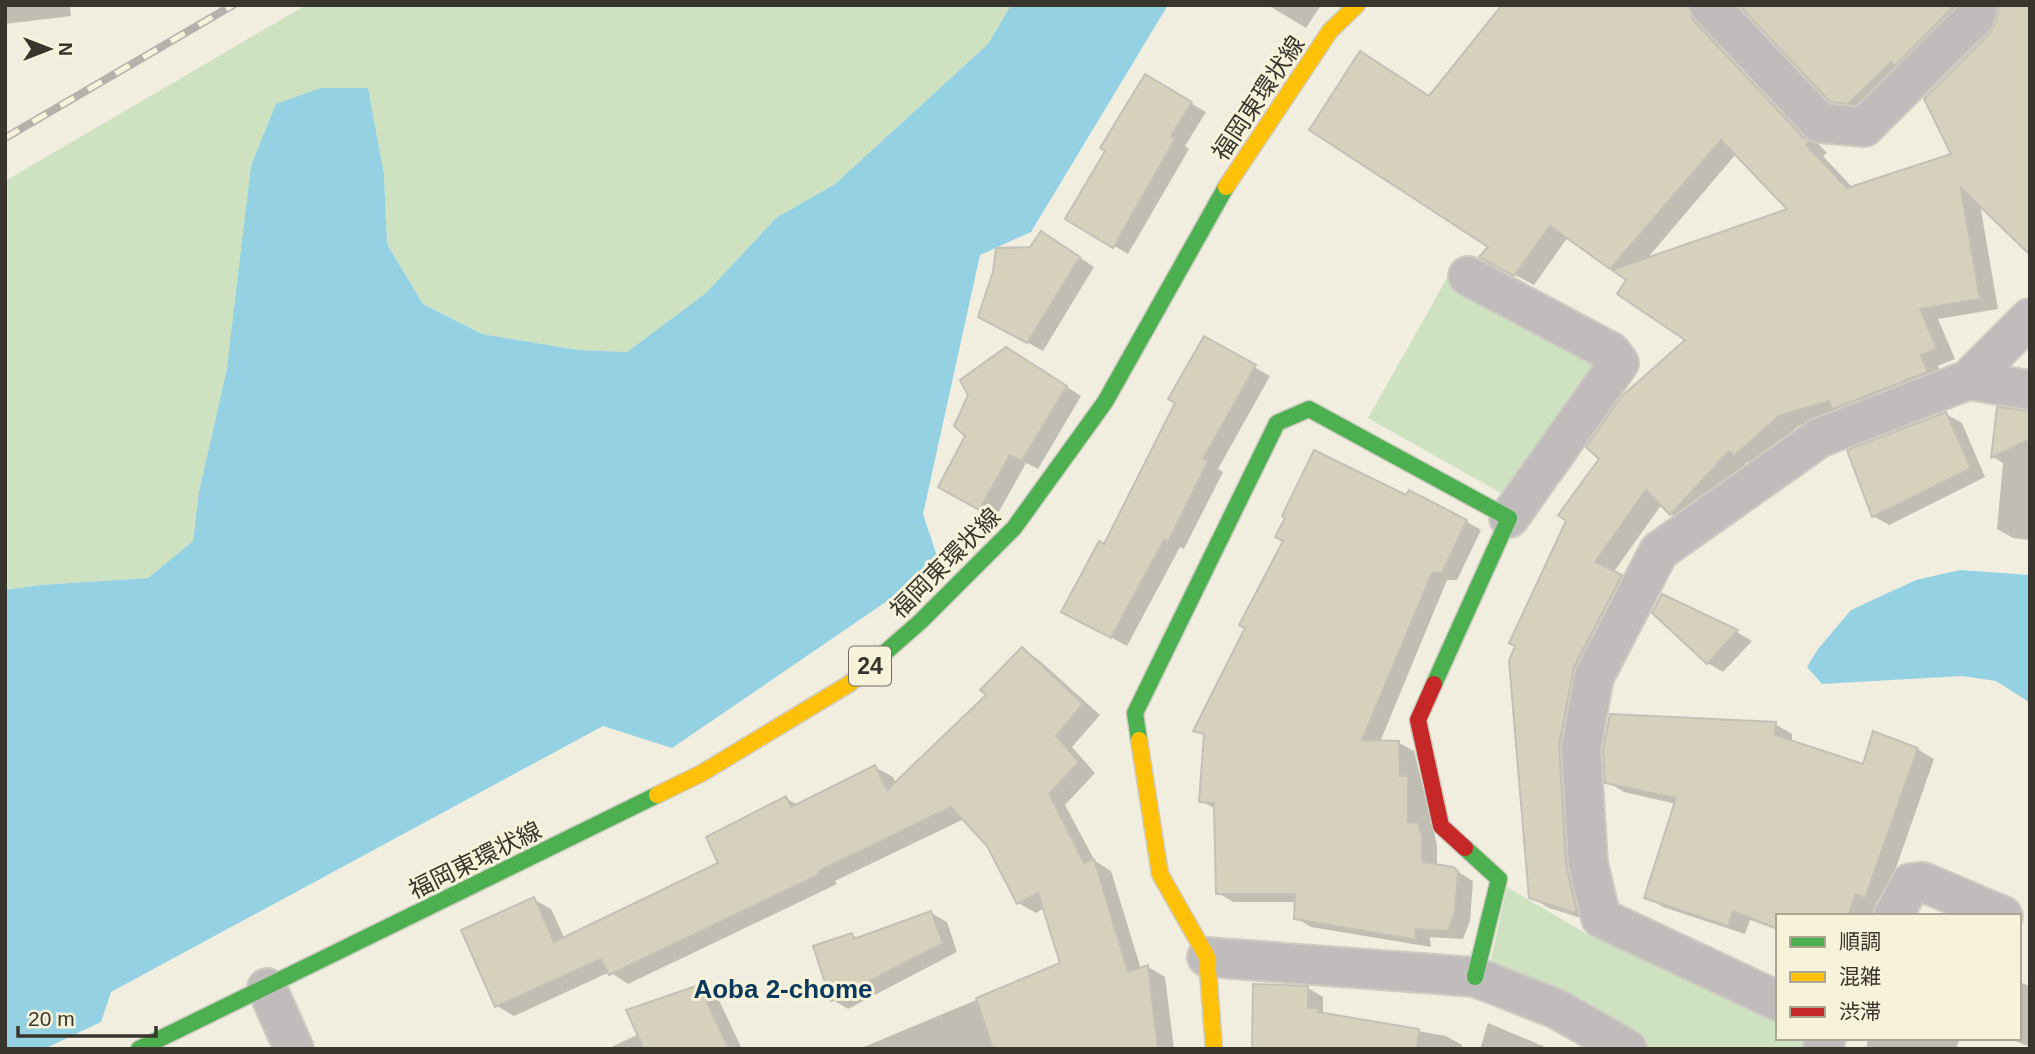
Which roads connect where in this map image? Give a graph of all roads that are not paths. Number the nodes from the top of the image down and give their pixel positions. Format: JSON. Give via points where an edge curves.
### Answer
{"nodes":[{"id":1,"x":1357,"y":5,"type":"edge"},
{"id":2,"x":1709,"y":5,"type":"edge"},
{"id":3,"x":1978,"y":5,"type":"edge"},
{"id":4,"x":1468,"y":276,"type":"dead end"},
{"id":5,"x":2030,"y":318,"type":"edge"},
{"id":6,"x":1968,"y":380,"type":"junction"},
{"id":7,"x":2030,"y":390,"type":"edge"},
{"id":8,"x":1509,"y":518,"type":"junction"},
{"id":9,"x":1894,"y":914,"type":"edge"},
{"id":10,"x":1998,"y":914,"type":"edge"},
{"id":11,"x":1207,"y":957,"type":"junction"},
{"id":12,"x":1475,"y":977,"type":"junction"},
{"id":13,"x":267,"y":988,"type":"junction"},
{"id":14,"x":1776,"y":1000,"type":"edge"},
{"id":15,"x":139,"y":1049,"type":"edge"},
{"id":16,"x":294,"y":1049,"type":"edge"},
{"id":17,"x":1214,"y":1049,"type":"edge"},
{"id":18,"x":1627,"y":1049,"type":"edge"}],
"edges":[{"from":1,"to":13,"type":"main road","name":"福岡東環状線","number":"24","via":[[1330,31],[1222,193],[1105,402],[1014,528],[921,621],[849,684],[702,773]]},
{"from":2,"to":3,"type":"street","via":[[1820,123],[1864,127],[1975,17]]},
{"from":4,"to":8,"type":"street","via":[[1611,352],[1619,363]]},
{"from":5,"to":6,"type":"street"},
{"from":6,"to":7,"type":"street"},
{"from":6,"to":14,"type":"street","via":[[1819,438],[1659,551],[1594,677],[1581,749],[1588,863],[1601,918]]},
{"from":8,"to":11,"type":"main road","via":[[1309,409],[1277,424],[1135,713],[1160,874]]},
{"from":8,"to":12,"type":"main road","via":[[1419,720],[1441,827],[1499,879]]},
{"from":9,"to":10,"type":"street","via":[[1911,883],[1923,881]]},
{"from":11,"to":12,"type":"street"},
{"from":11,"to":17,"type":"main road"},
{"from":12,"to":18,"type":"street","via":[[1557,1009]]},
{"from":13,"to":15,"type":"main road","name":"福岡東環状線","number":"24"},
{"from":13,"to":16,"type":"street"}]}
